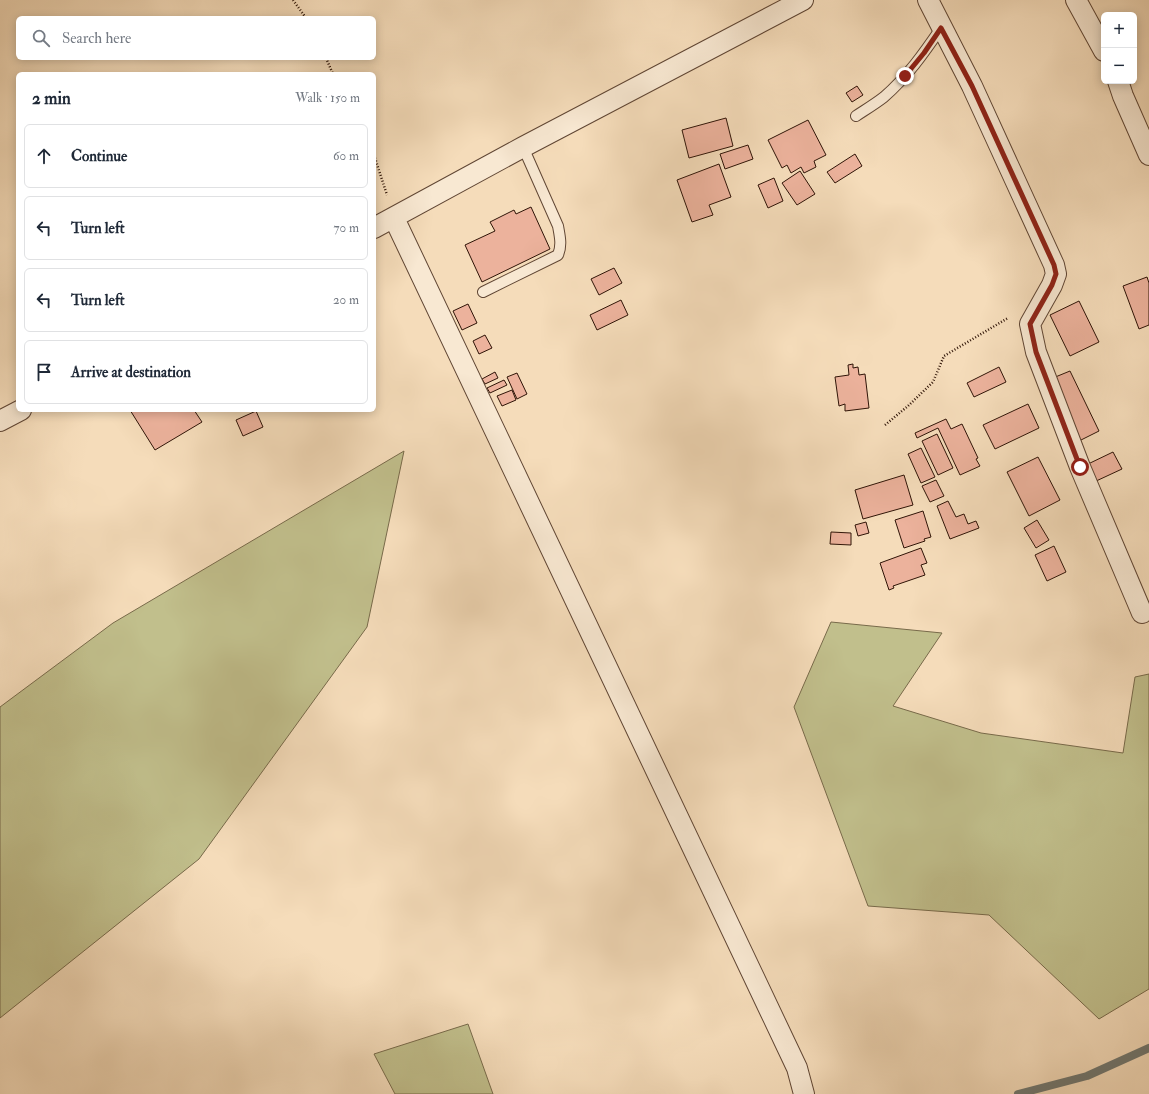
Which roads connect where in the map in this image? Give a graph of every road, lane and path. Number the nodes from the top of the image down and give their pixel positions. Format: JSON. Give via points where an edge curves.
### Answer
{"nodes":[{"id":1,"x":293,"y":0,"type":"edge"},
{"id":2,"x":803,"y":0,"type":"edge"},
{"id":3,"x":928,"y":0,"type":"edge"},
{"id":4,"x":1076,"y":0,"type":"edge"},
{"id":5,"x":305,"y":16,"type":"edge"},
{"id":6,"x":941,"y":28,"type":"junction"},
{"id":7,"x":1102,"y":48,"type":"edge"},
{"id":8,"x":327,"y":60,"type":"edge"},
{"id":9,"x":332,"y":72,"type":"edge"},
{"id":10,"x":1119,"y":84,"type":"edge"},
{"id":11,"x":856,"y":116,"type":"dead end"},
{"id":12,"x":523,"y":147,"type":"junction"},
{"id":13,"x":1149,"y":155,"type":"edge"},
{"id":14,"x":376,"y":161,"type":"edge"},
{"id":15,"x":394,"y":218,"type":"junction"},
{"id":16,"x":376,"y":227,"type":"edge"},
{"id":17,"x":483,"y":292,"type":"dead end"},
{"id":18,"x":1012,"y":316,"type":"dead end"},
{"id":19,"x":17,"y":412,"type":"edge"},
{"id":20,"x":0,"y":421,"type":"edge"},
{"id":21,"x":885,"y":425,"type":"dead end"},
{"id":22,"x":1142,"y":613,"type":"dead end"},
{"id":23,"x":804,"y":1094,"type":"edge"}],
"edges":[{"from":1,"to":5,"type":"path"},
{"from":2,"to":12,"type":"street"},
{"from":3,"to":6,"type":"street"},
{"from":4,"to":7,"type":"street"},
{"from":6,"to":11,"type":"lane","via":[[905,76],[883,97]]},
{"from":6,"to":22,"type":"street","via":[[972,86],[1054,265],[1056,274],[1052,285],[1030,324],[1036,352],[1080,467]]},
{"from":8,"to":9,"type":"path"},
{"from":10,"to":13,"type":"street"},
{"from":12,"to":15,"type":"street"},
{"from":12,"to":17,"type":"lane","via":[[558,226],[560,248],[558,255]]},
{"from":14,"to":15,"type":"path"},
{"from":15,"to":16,"type":"street"},
{"from":15,"to":23,"type":"street","via":[[797,1068]]},
{"from":18,"to":21,"type":"path","via":[[944,356],[933,382]]},
{"from":19,"to":20,"type":"street"}]}
